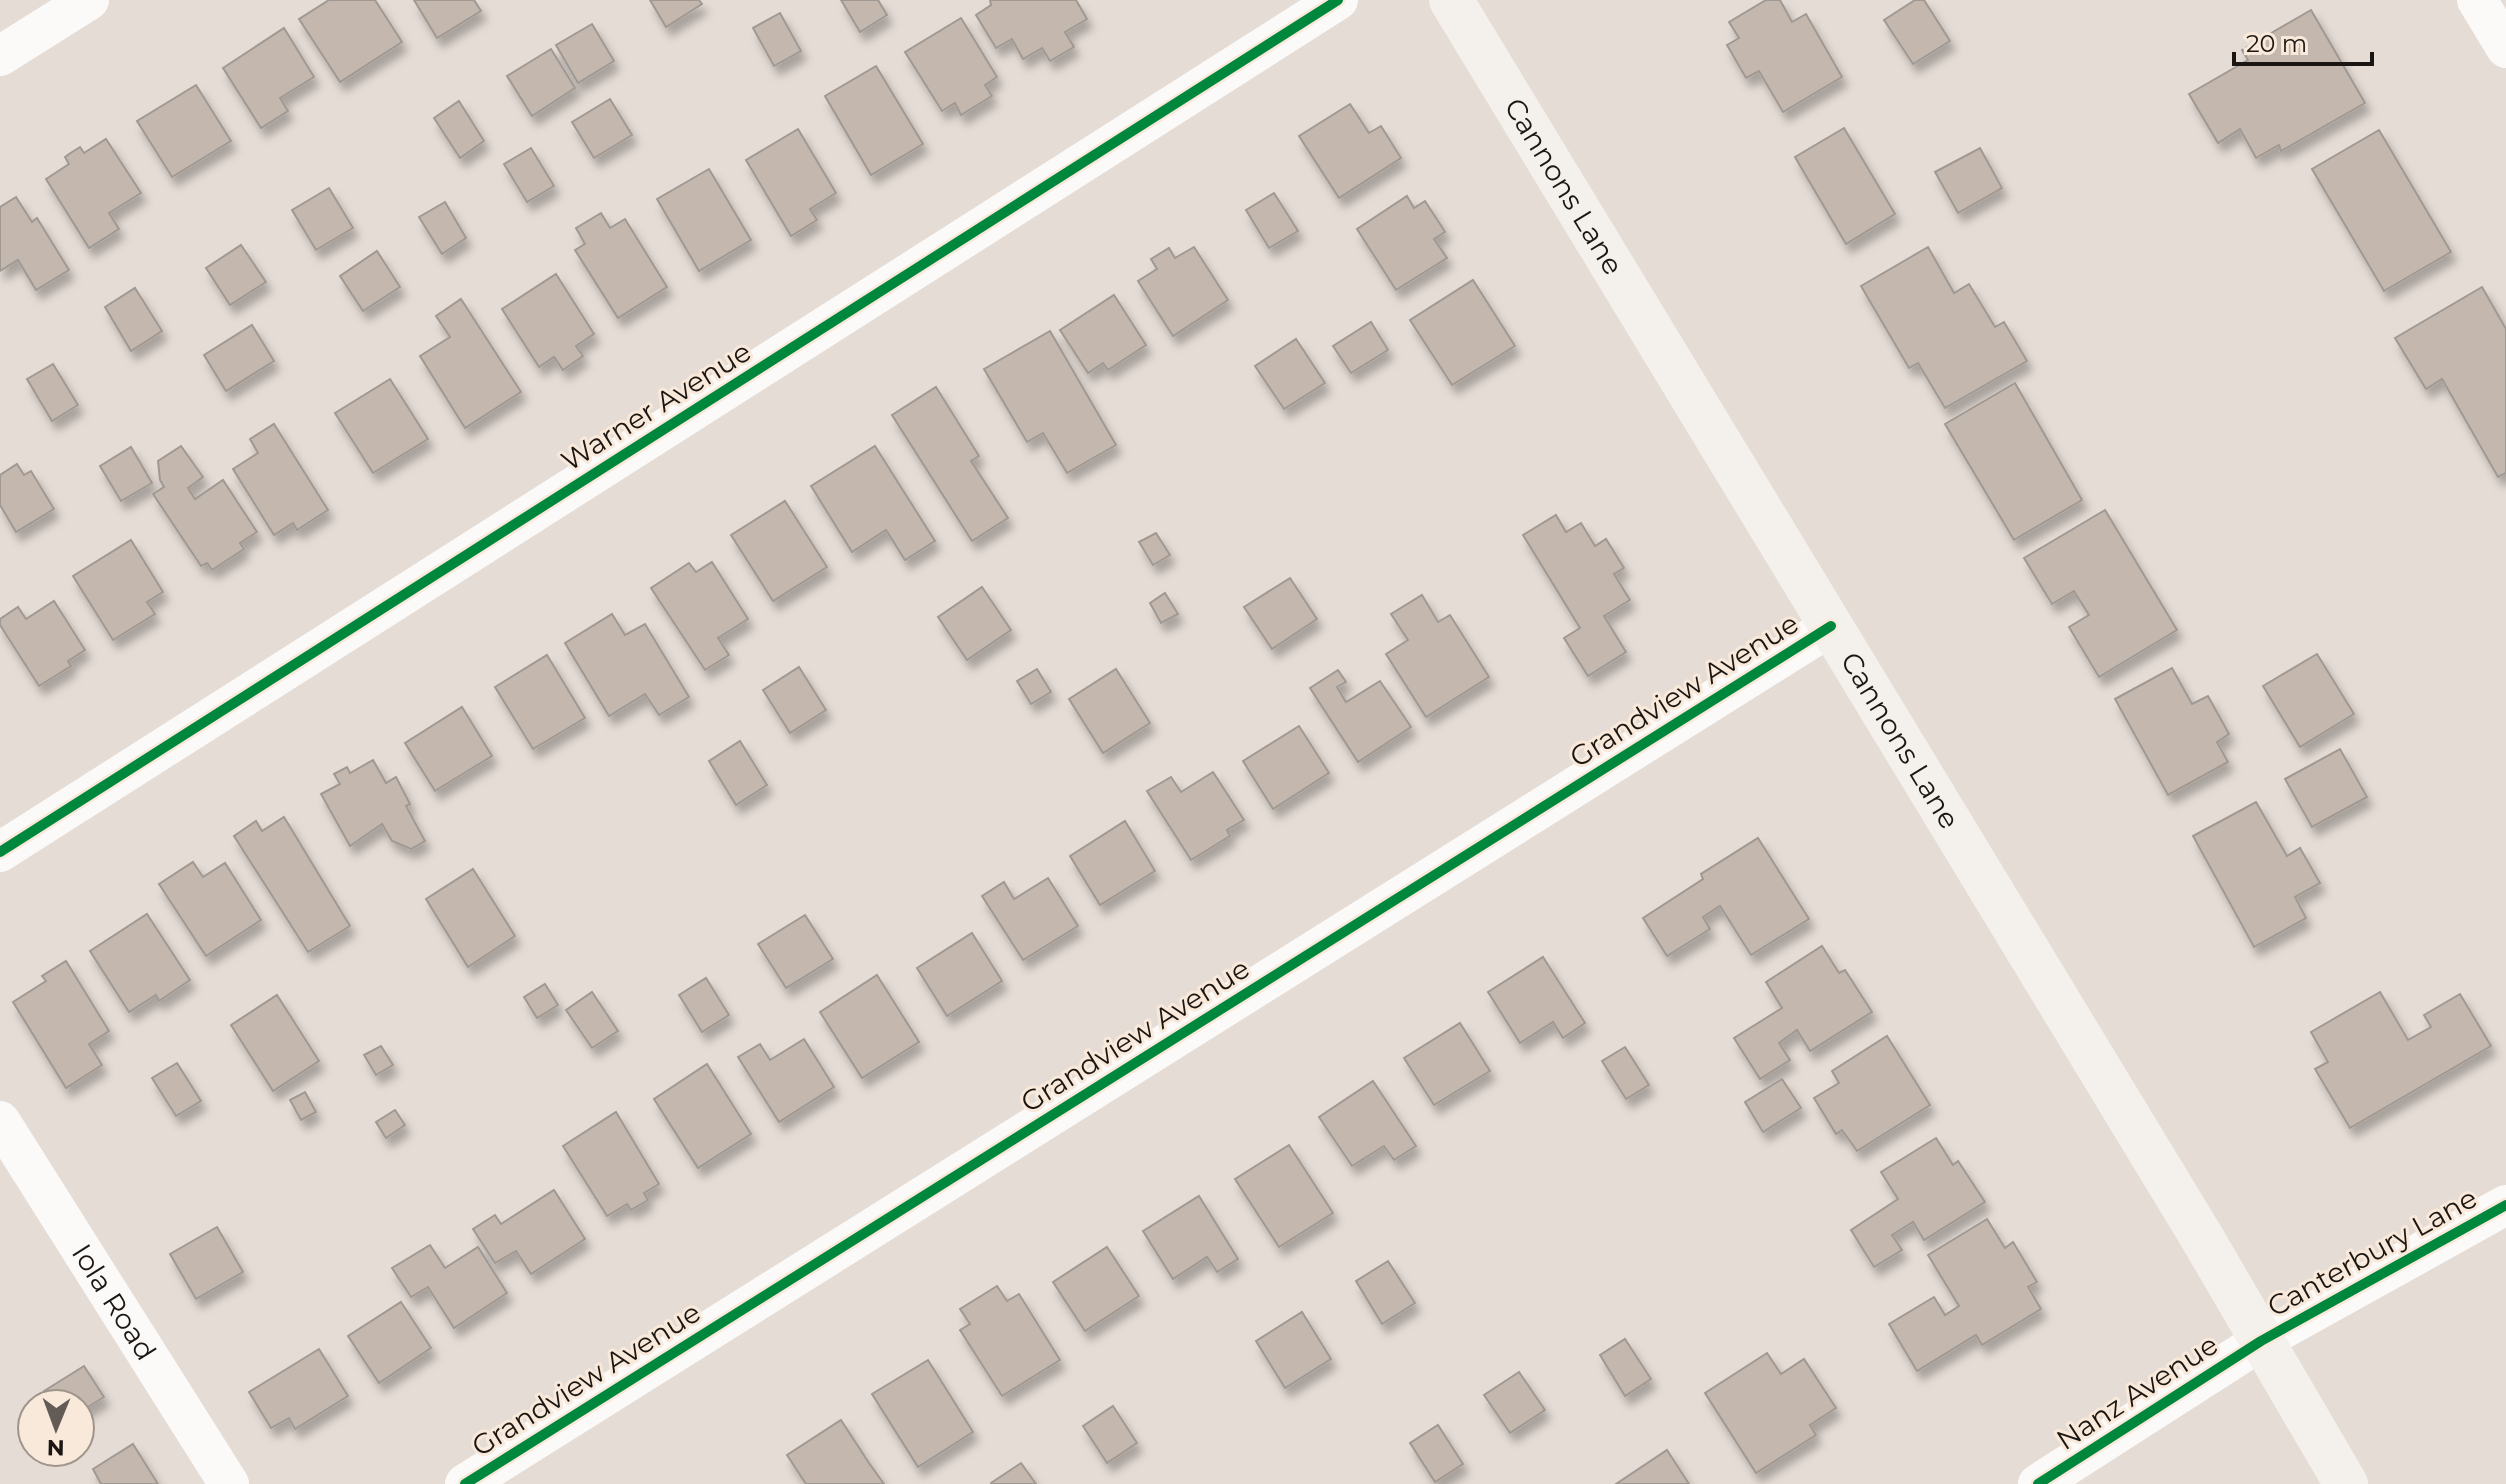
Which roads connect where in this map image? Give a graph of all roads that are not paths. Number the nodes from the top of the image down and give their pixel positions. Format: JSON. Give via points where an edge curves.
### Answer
{"nodes":[{"id":1,"x":89,"y":0,"type":"edge"},
{"id":2,"x":1338,"y":0,"type":"edge"},
{"id":3,"x":1451,"y":0,"type":"edge"},
{"id":4,"x":2477,"y":0,"type":"edge"},
{"id":5,"x":2506,"y":48,"type":"edge"},
{"id":6,"x":0,"y":56,"type":"edge"},
{"id":7,"x":1831,"y":626,"type":"junction"},
{"id":8,"x":0,"y":852,"type":"edge"},
{"id":9,"x":0,"y":1121,"type":"edge"},
{"id":10,"x":2506,"y":1205,"type":"edge"},
{"id":11,"x":2261,"y":1341,"type":"junction"},
{"id":12,"x":229,"y":1484,"type":"edge"},
{"id":13,"x":465,"y":1484,"type":"edge"},
{"id":14,"x":2038,"y":1484,"type":"edge"},
{"id":15,"x":2346,"y":1484,"type":"edge"}],
"edges":[{"from":1,"to":6,"type":"street"},
{"from":2,"to":8,"type":"street","name":"Warner Avenue"},
{"from":3,"to":7,"type":"main road","name":"Cannons Lane"},
{"from":4,"to":5,"type":"street"},
{"from":7,"to":11,"type":"main road","name":"Cannons Lane"},
{"from":7,"to":13,"type":"street","name":"Grandview Avenue"},
{"from":9,"to":12,"type":"street","name":"Iola Road"},
{"from":10,"to":11,"type":"street","name":"Canterbury Lane"},
{"from":11,"to":14,"type":"street","name":"Nanz Avenue"},
{"from":11,"to":15,"type":"main road","name":"Cannons Lane"}]}
